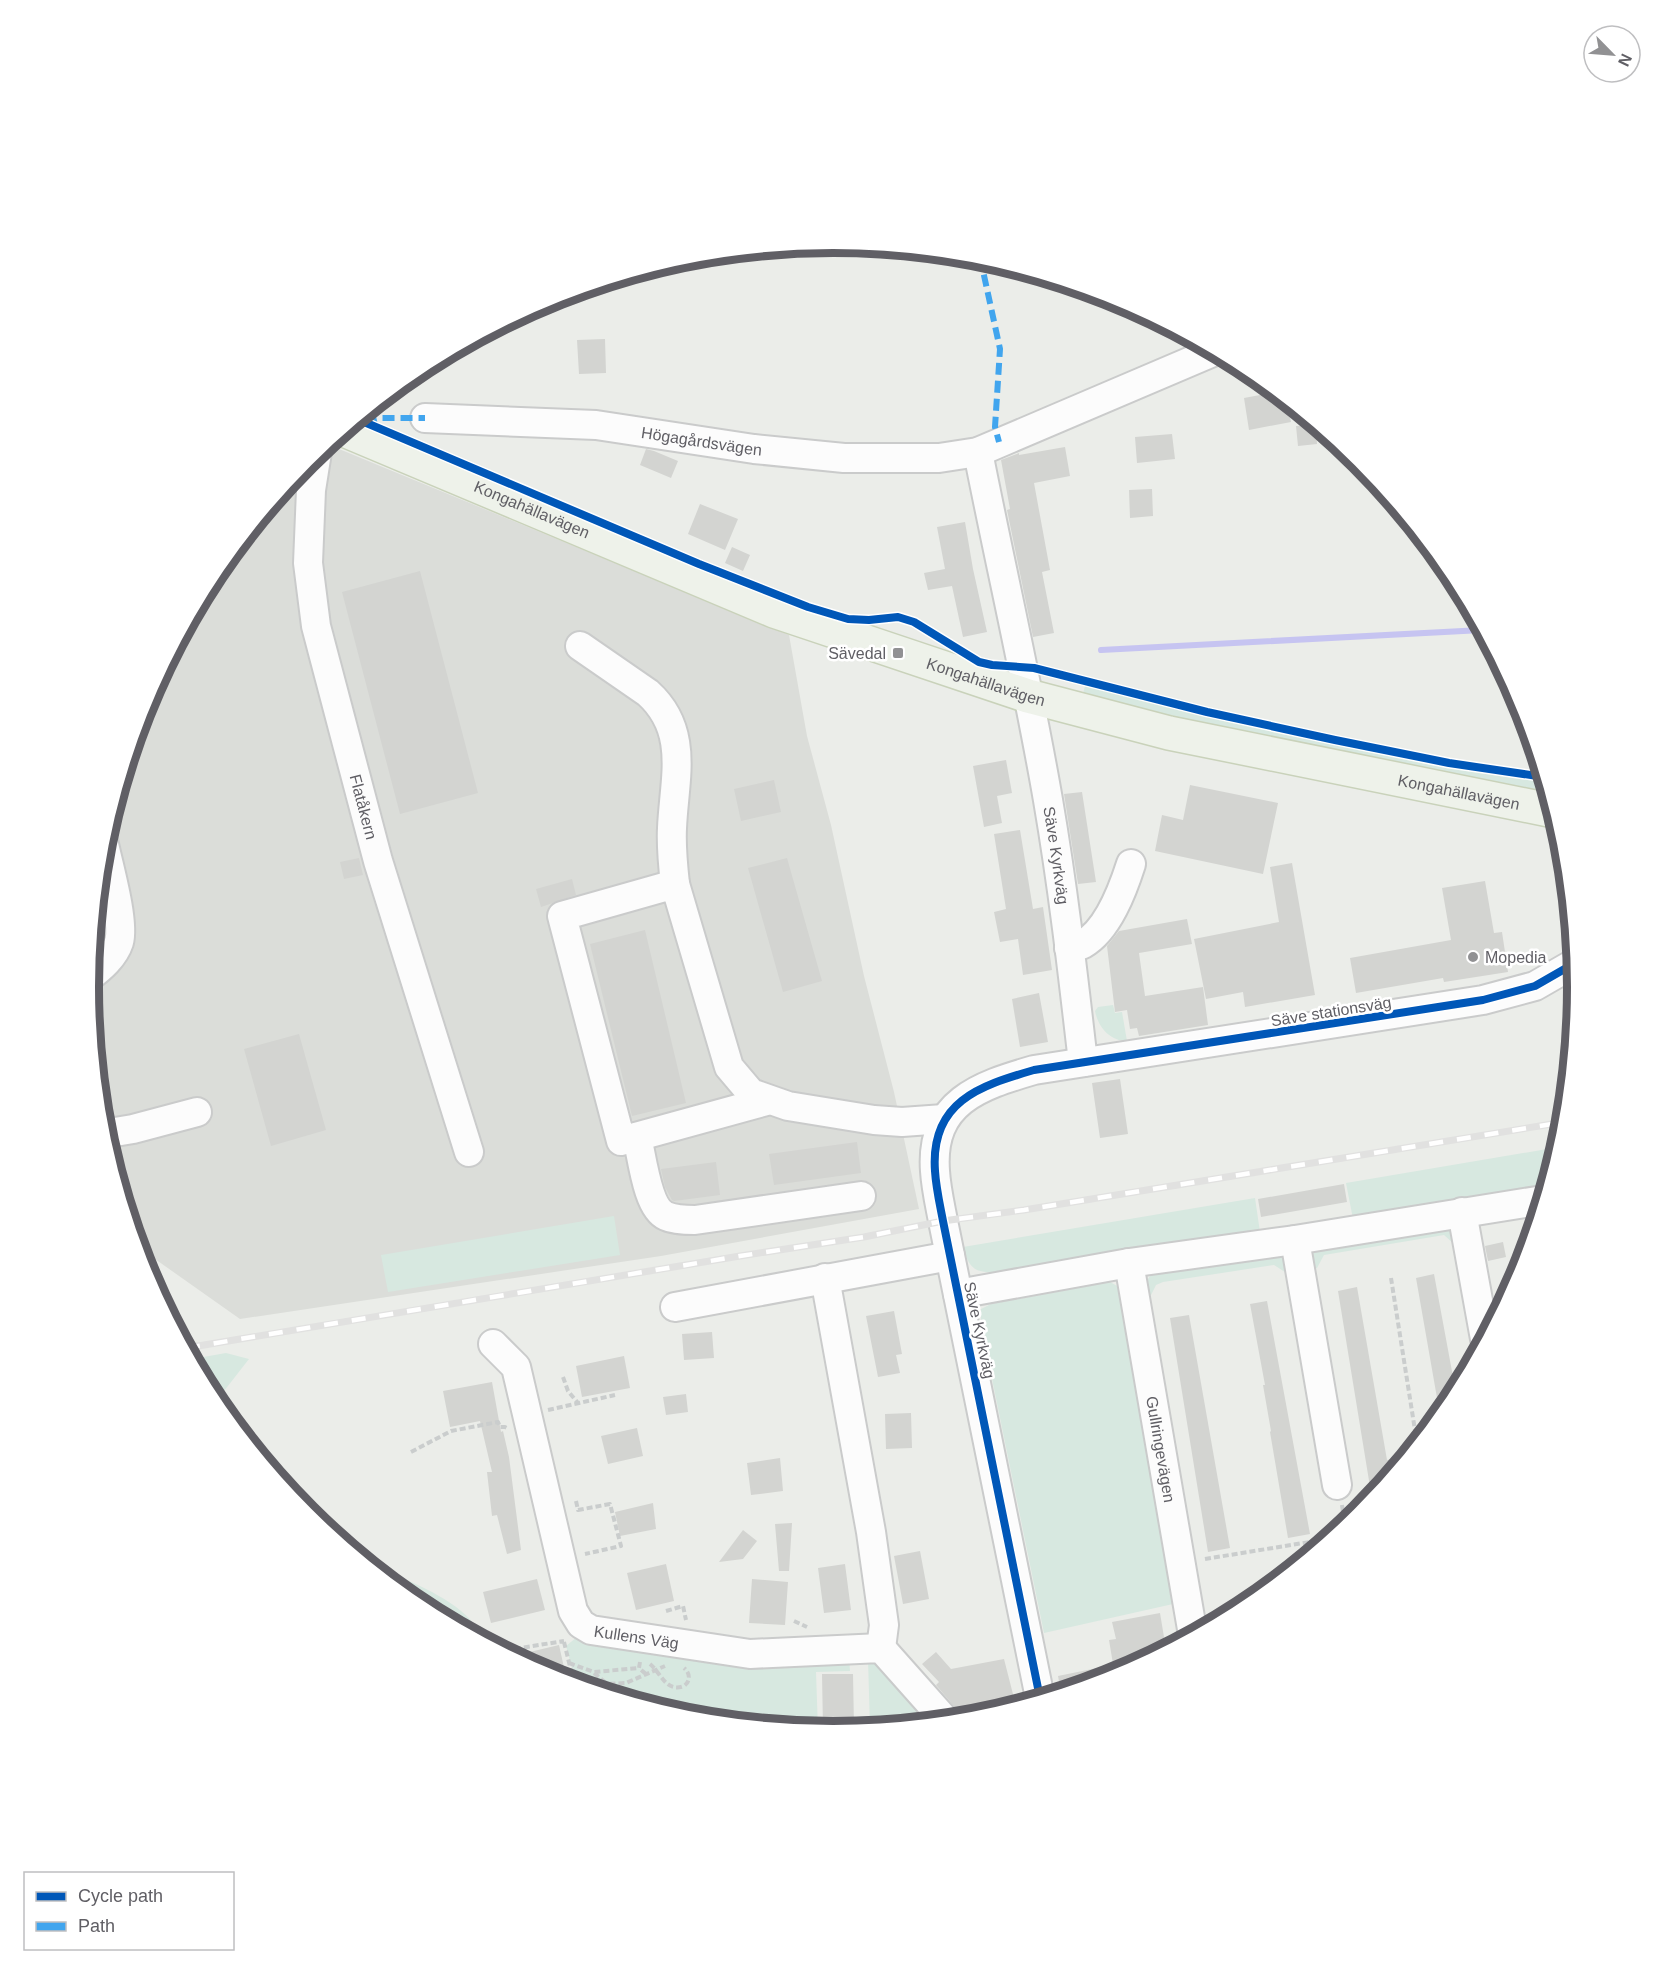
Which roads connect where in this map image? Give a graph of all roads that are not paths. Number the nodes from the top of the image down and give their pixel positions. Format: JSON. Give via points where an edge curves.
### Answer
{"nodes":[{"id":1,"x":1206,"y":355,"type":"edge"},
{"id":2,"x":425,"y":418,"type":"dead end"},
{"id":3,"x":351,"y":433,"type":"edge"},
{"id":4,"x":978,"y":452,"type":"junction"},
{"id":5,"x":315,"y":467,"type":"edge"},
{"id":6,"x":579,"y":646,"type":"dead end"},
{"id":7,"x":1028,"y":696,"type":"junction"},
{"id":8,"x":1545,"y":809,"type":"edge"},
{"id":9,"x":1131,"y":864,"type":"dead end"},
{"id":10,"x":109,"y":868,"type":"edge"},
{"id":11,"x":675,"y":884,"type":"junction"},
{"id":12,"x":1069,"y":948,"type":"junction"},
{"id":13,"x":100,"y":968,"type":"edge"},
{"id":14,"x":1566,"y":968,"type":"edge"},
{"id":15,"x":1083,"y":1062,"type":"junction"},
{"id":16,"x":770,"y":1100,"type":"junction"},
{"id":17,"x":197,"y":1112,"type":"dead end"},
{"id":18,"x":944,"y":1119,"type":"junction"},
{"id":19,"x":114,"y":1132,"type":"edge"},
{"id":20,"x":637,"y":1137,"type":"junction"},
{"id":21,"x":469,"y":1152,"type":"dead end"},
{"id":22,"x":861,"y":1196,"type":"dead end"},
{"id":23,"x":1535,"y":1201,"type":"edge"},
{"id":24,"x":1462,"y":1212,"type":"junction"},
{"id":25,"x":1295,"y":1240,"type":"junction"},
{"id":26,"x":950,"y":1256,"type":"junction"},
{"id":27,"x":1129,"y":1263,"type":"junction"},
{"id":28,"x":825,"y":1278,"type":"junction"},
{"id":29,"x":958,"y":1294,"type":"junction"},
{"id":30,"x":675,"y":1307,"type":"dead end"},
{"id":31,"x":1483,"y":1327,"type":"edge"},
{"id":32,"x":493,"y":1344,"type":"dead end"},
{"id":33,"x":1337,"y":1485,"type":"dead end"},
{"id":34,"x":1192,"y":1627,"type":"edge"},
{"id":35,"x":881,"y":1648,"type":"junction"},
{"id":36,"x":1039,"y":1691,"type":"edge"},
{"id":37,"x":939,"y":1713,"type":"edge"}],
"edges":[{"from":1,"to":4,"type":"street","name":"Högagårdsvägen"},
{"from":2,"to":4,"type":"street","name":"Högagårdsvägen","via":[[596,426],[844,458],[939,458]]},
{"from":3,"to":7,"type":"main road","name":"Kongahällavägen","via":[[774,611]]},
{"from":4,"to":7,"type":"street"},
{"from":5,"to":21,"type":"street","name":"Flatåkern","via":[[308,563],[316,626],[378,861]]},
{"from":6,"to":11,"type":"street","via":[[648,693],[673,728],[677,756],[672,829]]},
{"from":7,"to":8,"type":"main road","name":"Kongahällavägen","via":[[1189,737]]},
{"from":7,"to":12,"type":"street","name":"Säve Kyrkväg"},
{"from":9,"to":12,"type":"street","via":[[1121,896],[1105,922],[1083,944]]},
{"from":10,"to":13,"type":"street","via":[[121,926],[118,942]]},
{"from":11,"to":16,"type":"street","via":[[729,1067],[751,1093]]},
{"from":11,"to":20,"type":"street","via":[[562,916],[621,1141]]},
{"from":12,"to":15,"type":"street","name":"Säve Kyrkväg"},
{"from":14,"to":15,"type":"street","name":"Säve stationsväg","via":[[1535,986],[1482,1000]]},
{"from":15,"to":18,"type":"street","via":[[1034,1070],[985,1086]]},
{"from":16,"to":18,"type":"street","via":[[874,1120]]},
{"from":16,"to":20,"type":"street"},
{"from":17,"to":19,"type":"street"},
{"from":18,"to":26,"type":"street","name":"Säve Kyrkväg","via":[[934,1171]]},
{"from":20,"to":22,"type":"street","via":[[651,1196],[657,1210],[666,1216],[695,1220]]},
{"from":23,"to":24,"type":"street"},
{"from":24,"to":25,"type":"street"},
{"from":24,"to":31,"type":"street"},
{"from":25,"to":27,"type":"street"},
{"from":25,"to":33,"type":"street"},
{"from":26,"to":28,"type":"street"},
{"from":26,"to":29,"type":"street","name":"Säve Kyrkväg"},
{"from":27,"to":29,"type":"street"},
{"from":27,"to":34,"type":"street","name":"Gullringevägen"},
{"from":28,"to":30,"type":"street"},
{"from":28,"to":35,"type":"street","via":[[871,1532],[884,1625]]},
{"from":29,"to":36,"type":"street","name":"Säve Kyrkväg"},
{"from":32,"to":35,"type":"street","name":"Kullens Väg","via":[[516,1367],[519,1425],[561,1559],[573,1611],[572,1633],[591,1630],[750,1654]]},
{"from":35,"to":37,"type":"street"}]}
